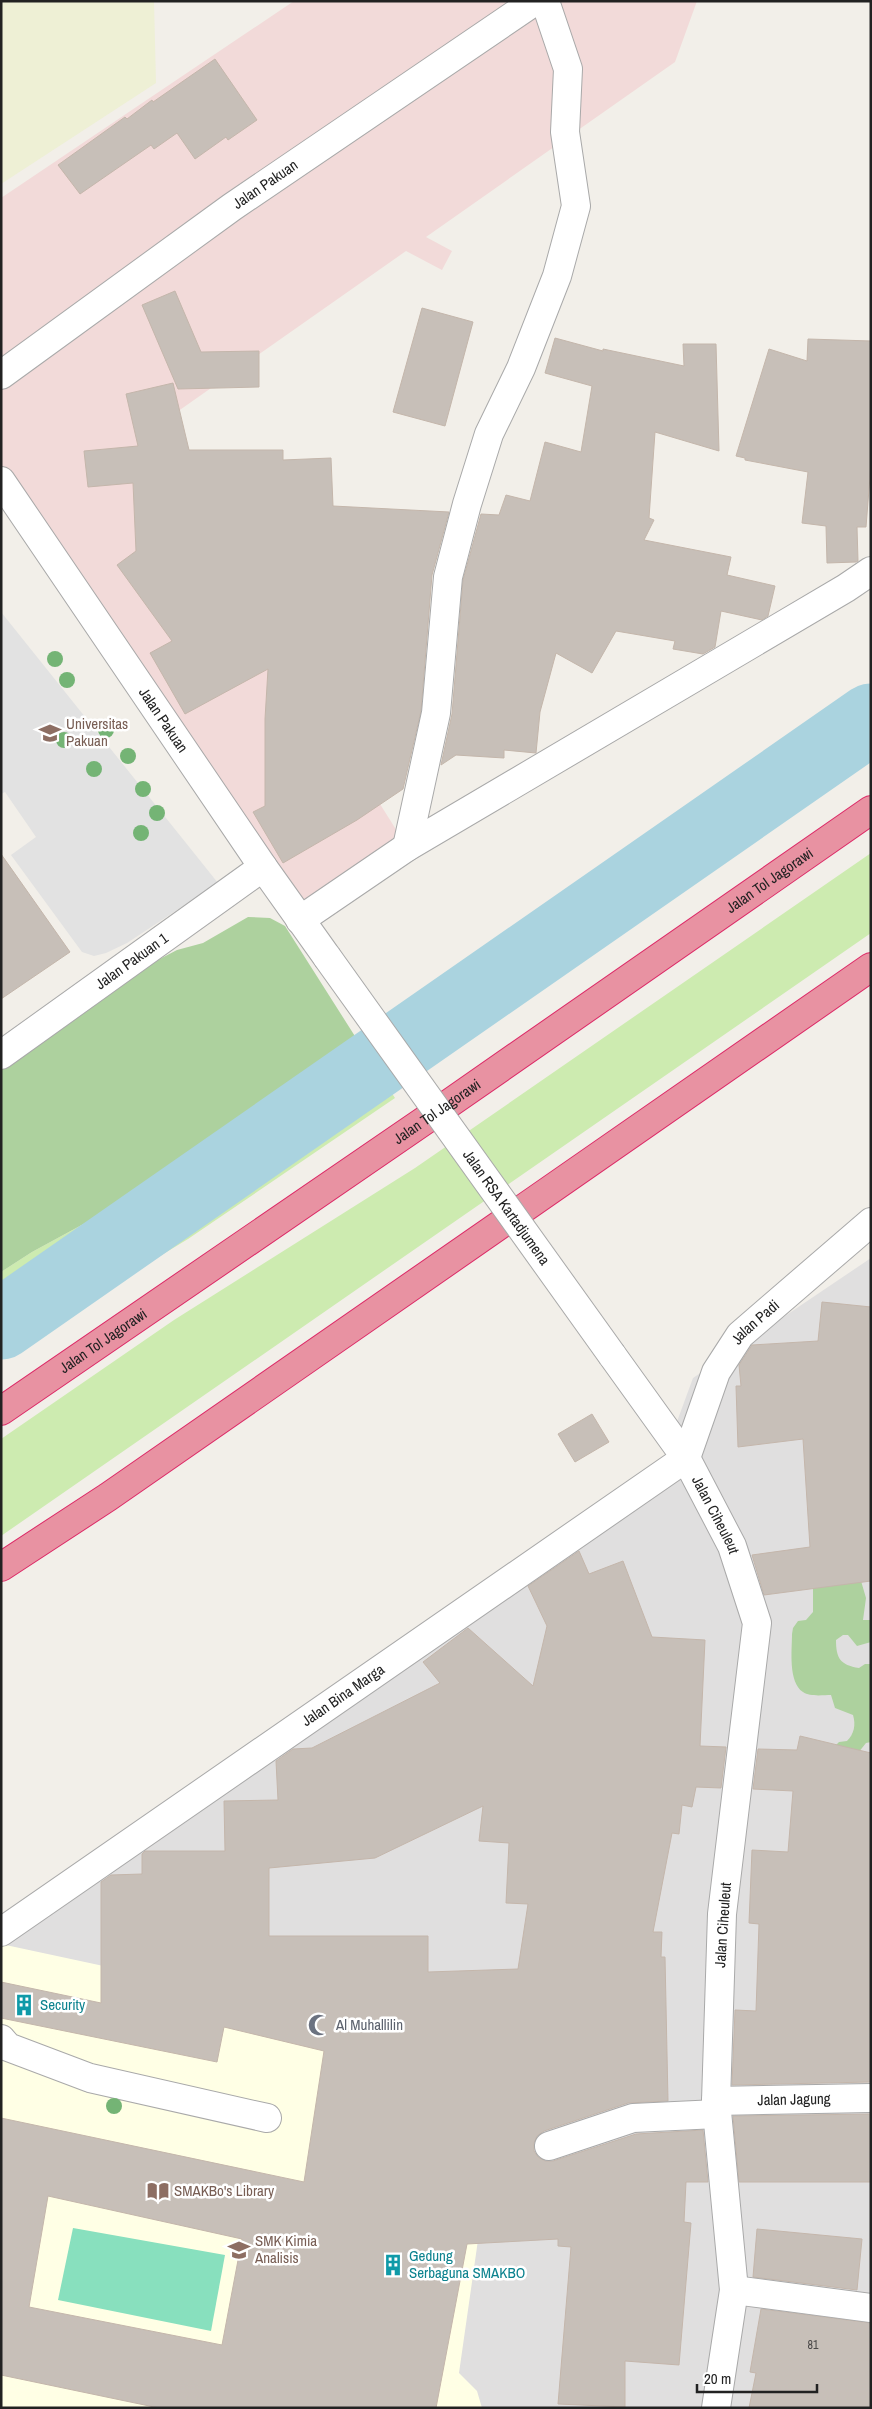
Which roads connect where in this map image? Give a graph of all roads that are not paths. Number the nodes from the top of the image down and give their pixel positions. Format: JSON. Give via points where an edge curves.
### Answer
{"nodes":[{"id":1,"x":535,"y":1,"type":"edge"},
{"id":2,"x":545,"y":1,"type":"edge"},
{"id":3,"x":1,"y":375,"type":"edge"},
{"id":4,"x":1,"y":480,"type":"edge"},
{"id":5,"x":871,"y":571,"type":"edge"},
{"id":6,"x":871,"y":810,"type":"edge"},
{"id":7,"x":407,"y":847,"type":"junction"},
{"id":8,"x":263,"y":867,"type":"junction"},
{"id":9,"x":300,"y":920,"type":"junction"},
{"id":10,"x":327,"y":957,"type":"joint"},
{"id":11,"x":871,"y":967,"type":"edge"},
{"id":12,"x":1,"y":1055,"type":"edge"},
{"id":13,"x":871,"y":1222,"type":"edge"},
{"id":14,"x":1,"y":1411,"type":"edge"},
{"id":15,"x":686,"y":1458,"type":"junction"},
{"id":16,"x":1,"y":1567,"type":"edge"},
{"id":17,"x":1,"y":1932,"type":"edge"},
{"id":18,"x":1,"y":2039,"type":"edge"},
{"id":19,"x":871,"y":2098,"type":"edge"},
{"id":20,"x":717,"y":2108,"type":"junction"},
{"id":21,"x":267,"y":2118,"type":"dead end"},
{"id":22,"x":549,"y":2146,"type":"dead end"},
{"id":23,"x":734,"y":2290,"type":"junction"},
{"id":24,"x":871,"y":2308,"type":"edge"},
{"id":25,"x":716,"y":2408,"type":"edge"}],
"edges":[{"from":1,"to":3,"type":"street","name":"Jalan Pakuan","via":[[232,207]]},
{"from":2,"to":7,"type":"street","via":[[568,70],[565,132],[576,206],[557,276],[521,368],[489,434],[448,577],[436,713]]},
{"from":4,"to":8,"type":"street","name":"Jalan Pakuan"},
{"from":5,"to":7,"type":"street"},
{"from":6,"to":14,"type":"highway","name":"Jalan Tol Jagorawi"},
{"from":7,"to":9,"type":"street"},
{"from":8,"to":9,"type":"street","name":"Jalan Pakuan"},
{"from":8,"to":12,"type":"street","name":"Jalan Pakuan 1"},
{"from":9,"to":10,"type":"street","name":"Jalan Pakuan"},
{"from":10,"to":15,"type":"street","name":"Jalan RSA Kartadjumena","bridge":true},
{"from":11,"to":16,"type":"highway"},
{"from":13,"to":15,"type":"street","name":"Jalan Padi","via":[[740,1335],[716,1372]]},
{"from":15,"to":17,"type":"street","name":"Jalan Bina Marga"},
{"from":15,"to":20,"type":"street","name":"Jalan Ciheuleut","via":[[732,1546],[757,1623],[722,1914]]},
{"from":18,"to":21,"type":"street","via":[[8,2047],[90,2078]]},
{"from":19,"to":20,"type":"street","name":"Jalan Jagung"},
{"from":20,"to":22,"type":"street","name":"Jalan Jagung","via":[[632,2118]]},
{"from":20,"to":23,"type":"street","name":"Jalan Ciheuleut"},
{"from":23,"to":24,"type":"street"},
{"from":23,"to":25,"type":"street","name":"Jalan Ciheuleut"}]}
